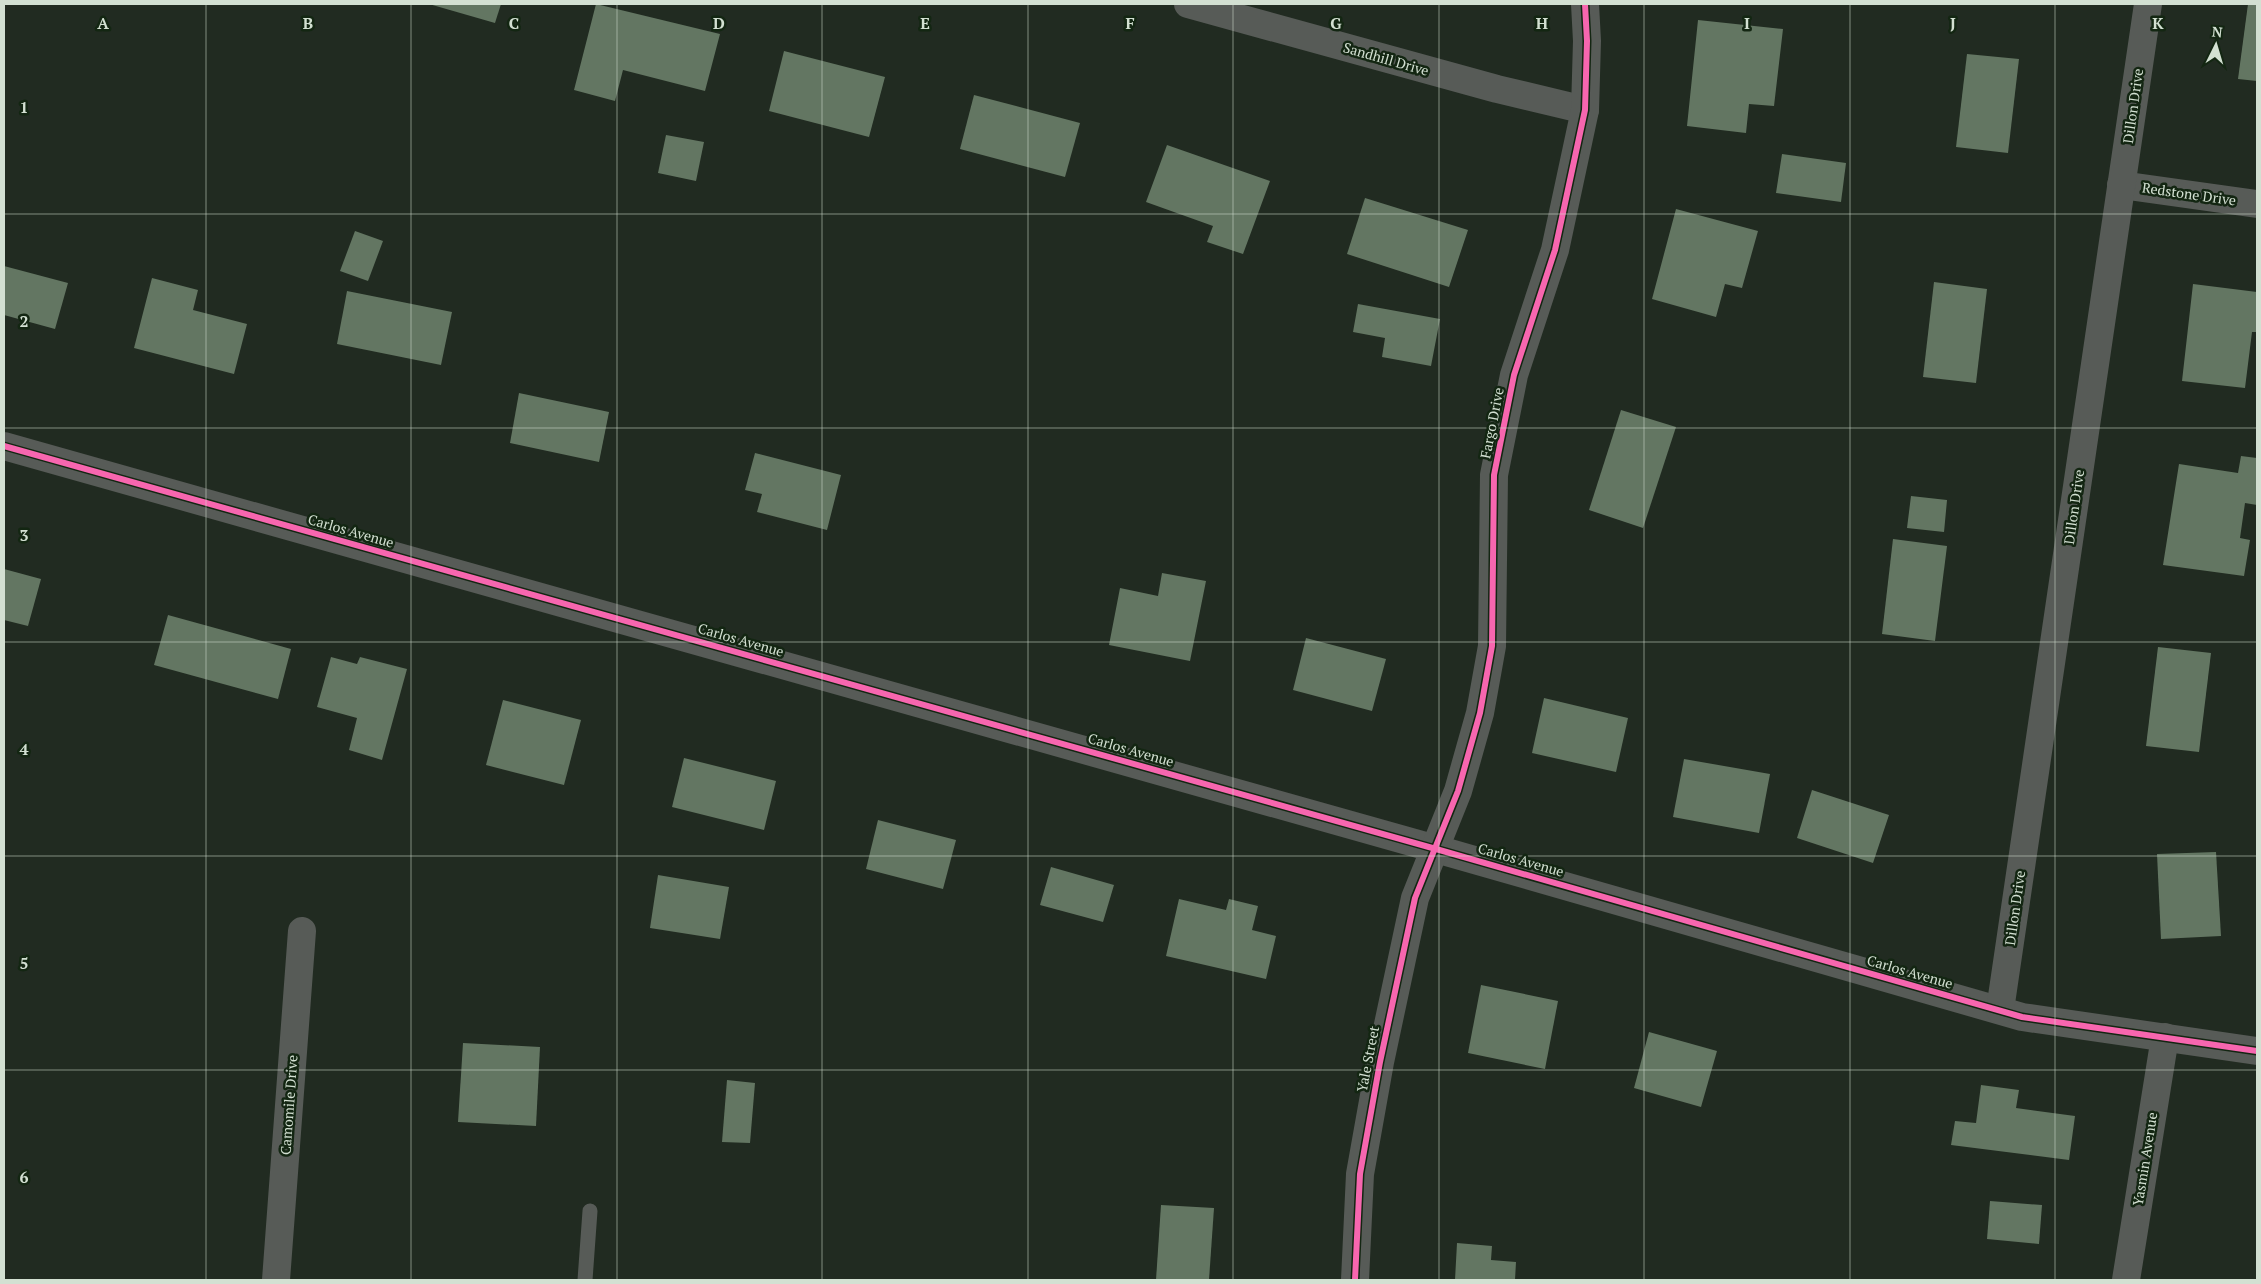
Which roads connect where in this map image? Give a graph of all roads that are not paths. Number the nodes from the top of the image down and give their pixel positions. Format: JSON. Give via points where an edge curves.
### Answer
{"nodes":[{"id":1,"x":1188,"y":4,"type":"edge"},
{"id":2,"x":1585,"y":4,"type":"edge"},
{"id":3,"x":2148,"y":4,"type":"edge"},
{"id":4,"x":1585,"y":110,"type":"junction"},
{"id":5,"x":2121,"y":185,"type":"junction"},
{"id":6,"x":2257,"y":204,"type":"edge"},
{"id":7,"x":4,"y":446,"type":"edge"},
{"id":8,"x":1436,"y":848,"type":"junction"},
{"id":9,"x":302,"y":931,"type":"dead end"},
{"id":10,"x":2000,"y":1010,"type":"junction"},
{"id":11,"x":2165,"y":1037,"type":"junction"},
{"id":12,"x":2257,"y":1051,"type":"edge"},
{"id":13,"x":590,"y":1211,"type":"dead end"},
{"id":14,"x":276,"y":1280,"type":"edge"},
{"id":15,"x":585,"y":1280,"type":"edge"},
{"id":16,"x":1355,"y":1280,"type":"edge"},
{"id":17,"x":2126,"y":1280,"type":"edge"}],
"edges":[{"from":1,"to":4,"type":"street","name":"Sandhill Drive","via":[[1497,90]]},
{"from":2,"to":4,"type":"street","name":"Fargo Drive"},
{"from":3,"to":5,"type":"street","name":"Dillon Drive"},
{"from":4,"to":8,"type":"street","name":"Fargo Drive","via":[[1556,250],[1514,375],[1494,475],[1492,646],[1480,713],[1458,791]]},
{"from":5,"to":6,"type":"street","name":"Redstone Drive"},
{"from":5,"to":10,"type":"street","name":"Dillon Drive"},
{"from":7,"to":8,"type":"street","name":"Carlos Avenue"},
{"from":8,"to":10,"type":"street","name":"Carlos Avenue"},
{"from":8,"to":16,"type":"street","name":"Yale Street","via":[[1415,898],[1380,1062],[1360,1174]]},
{"from":9,"to":14,"type":"street","name":"Camomile Drive"},
{"from":10,"to":11,"type":"street","name":"Carlos Avenue","via":[[2022,1017]]},
{"from":11,"to":12,"type":"street","name":"Carlos Avenue"},
{"from":11,"to":17,"type":"street","name":"Yasmin Avenue"},
{"from":13,"to":15,"type":"lane"}]}
